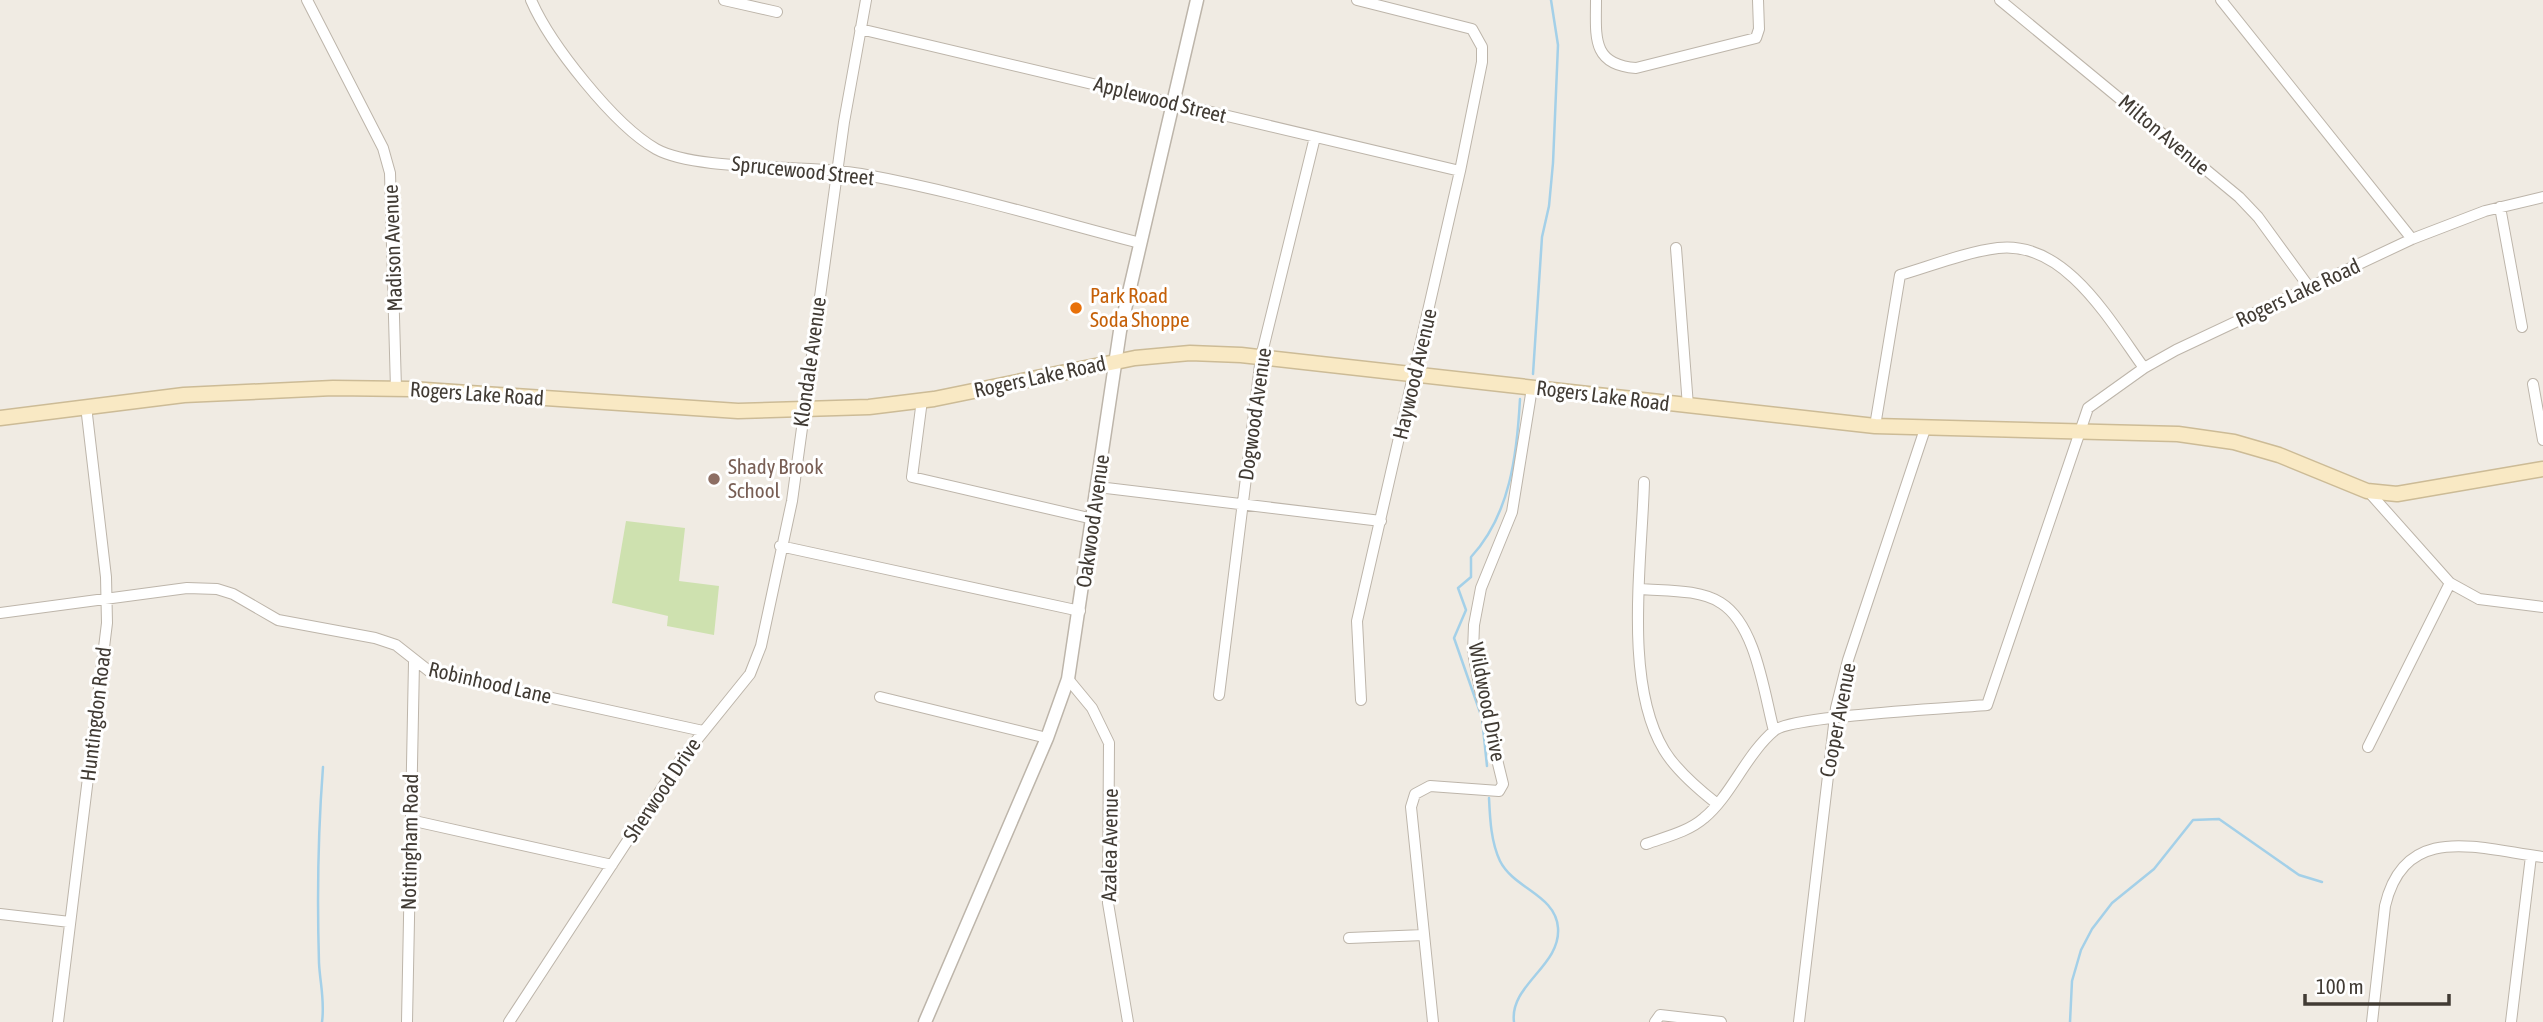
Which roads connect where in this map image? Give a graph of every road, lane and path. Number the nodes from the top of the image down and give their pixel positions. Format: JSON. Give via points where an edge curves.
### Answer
{"nodes":[{"id":1,"x":307,"y":0,"type":"edge"},
{"id":2,"x":531,"y":0,"type":"edge"},
{"id":3,"x":724,"y":0,"type":"edge"},
{"id":4,"x":866,"y":0,"type":"edge"},
{"id":5,"x":1198,"y":0,"type":"edge"},
{"id":6,"x":1357,"y":0,"type":"edge"},
{"id":7,"x":1595,"y":0,"type":"edge"},
{"id":8,"x":1758,"y":0,"type":"edge"},
{"id":9,"x":2000,"y":0,"type":"edge"},
{"id":10,"x":2221,"y":0,"type":"edge"},
{"id":11,"x":1389,"y":4,"type":"edge"},
{"id":12,"x":777,"y":12,"type":"dead end"},
{"id":13,"x":860,"y":29,"type":"junction"},
{"id":14,"x":1173,"y":103,"type":"junction"},
{"id":15,"x":1315,"y":137,"type":"junction"},
{"id":16,"x":837,"y":170,"type":"junction"},
{"id":17,"x":1460,"y":171,"type":"junction"},
{"id":18,"x":2543,"y":197,"type":"edge"},
{"id":19,"x":2500,"y":207,"type":"junction"},
{"id":20,"x":2413,"y":239,"type":"junction"},
{"id":21,"x":1140,"y":243,"type":"junction"},
{"id":22,"x":1676,"y":248,"type":"dead end"},
{"id":23,"x":2309,"y":287,"type":"junction"},
{"id":24,"x":2522,"y":327,"type":"dead end"},
{"id":25,"x":1261,"y":357,"type":"junction"},
{"id":26,"x":1115,"y":362,"type":"junction"},
{"id":27,"x":2144,"y":368,"type":"junction"},
{"id":28,"x":1415,"y":375,"type":"junction"},
{"id":29,"x":2533,"y":384,"type":"dead end"},
{"id":30,"x":1532,"y":388,"type":"junction"},
{"id":31,"x":396,"y":389,"type":"junction"},
{"id":32,"x":922,"y":400,"type":"junction"},
{"id":33,"x":86,"y":406,"type":"junction"},
{"id":34,"x":1688,"y":406,"type":"junction"},
{"id":35,"x":803,"y":410,"type":"junction"},
{"id":36,"x":0,"y":418,"type":"edge"},
{"id":37,"x":1875,"y":426,"type":"junction"},
{"id":38,"x":1925,"y":429,"type":"junction"},
{"id":39,"x":2079,"y":430,"type":"junction"},
{"id":40,"x":2543,"y":440,"type":"edge"},
{"id":41,"x":2543,"y":469,"type":"edge"},
{"id":42,"x":1644,"y":482,"type":"dead end"},
{"id":43,"x":1098,"y":487,"type":"junction"},
{"id":44,"x":2367,"y":491,"type":"junction"},
{"id":45,"x":1243,"y":504,"type":"junction"},
{"id":46,"x":1093,"y":519,"type":"junction"},
{"id":47,"x":1381,"y":521,"type":"junction"},
{"id":48,"x":780,"y":546,"type":"junction"},
{"id":49,"x":2451,"y":583,"type":"junction"},
{"id":50,"x":1641,"y":589,"type":"junction"},
{"id":51,"x":107,"y":598,"type":"junction"},
{"id":52,"x":2543,"y":607,"type":"edge"},
{"id":53,"x":1080,"y":611,"type":"junction"},
{"id":54,"x":0,"y":613,"type":"edge"},
{"id":55,"x":414,"y":662,"type":"junction"},
{"id":56,"x":1068,"y":679,"type":"junction"},
{"id":57,"x":1219,"y":695,"type":"dead end"},
{"id":58,"x":880,"y":697,"type":"dead end"},
{"id":59,"x":1361,"y":700,"type":"dead end"},
{"id":60,"x":1834,"y":718,"type":"junction"},
{"id":61,"x":702,"y":731,"type":"junction"},
{"id":62,"x":1774,"y":731,"type":"junction"},
{"id":63,"x":1046,"y":737,"type":"junction"},
{"id":64,"x":2368,"y":747,"type":"dead end"},
{"id":65,"x":1716,"y":803,"type":"junction"},
{"id":66,"x":410,"y":820,"type":"junction"},
{"id":67,"x":1646,"y":844,"type":"dead end"},
{"id":68,"x":2531,"y":856,"type":"junction"},
{"id":69,"x":2543,"y":857,"type":"edge"},
{"id":70,"x":612,"y":865,"type":"junction"},
{"id":71,"x":0,"y":914,"type":"edge"},
{"id":72,"x":70,"y":922,"type":"junction"},
{"id":73,"x":1423,"y":935,"type":"junction"},
{"id":74,"x":1349,"y":938,"type":"dead end"},
{"id":75,"x":1658,"y":1019,"type":"edge"},
{"id":76,"x":58,"y":1022,"type":"edge"},
{"id":77,"x":407,"y":1022,"type":"edge"},
{"id":78,"x":509,"y":1022,"type":"edge"},
{"id":79,"x":925,"y":1022,"type":"edge"},
{"id":80,"x":1128,"y":1022,"type":"edge"},
{"id":81,"x":1433,"y":1022,"type":"edge"},
{"id":82,"x":1721,"y":1022,"type":"edge"},
{"id":83,"x":1799,"y":1022,"type":"edge"},
{"id":84,"x":2372,"y":1022,"type":"edge"},
{"id":85,"x":2511,"y":1022,"type":"edge"}],
"edges":[{"from":1,"to":31,"type":"street","name":"Madison Avenue","via":[[383,148],[390,173]]},
{"from":2,"to":16,"type":"street","name":"Sprucewood Street","via":[[548,34],[580,76],[656,148],[696,159]]},
{"from":3,"to":12,"type":"street"},
{"from":4,"to":13,"type":"street","name":"Klondale Avenue"},
{"from":5,"to":14,"type":"street","name":"Oakwood Avenue"},
{"from":6,"to":11,"type":"street"},
{"from":7,"to":8,"type":"street","via":[[1601,52],[1606,61],[1619,67],[1658,64],[1756,38]]},
{"from":9,"to":23,"type":"street","name":"Milton Avenue","via":[[2239,197]]},
{"from":10,"to":20,"type":"street"},
{"from":11,"to":17,"type":"street","name":"Haywood Avenue","via":[[1472,29],[1482,47]]},
{"from":13,"to":14,"type":"street","name":"Applewood Street"},
{"from":13,"to":16,"type":"street","name":"Klondale Avenue"},
{"from":14,"to":15,"type":"street","name":"Applewood Street"},
{"from":14,"to":21,"type":"street","name":"Oakwood Avenue"},
{"from":15,"to":17,"type":"street","name":"Applewood Street"},
{"from":15,"to":25,"type":"street","name":"Dogwood Avenue"},
{"from":16,"to":21,"type":"street","name":"Sprucewood Street"},
{"from":16,"to":35,"type":"street","name":"Klondale Avenue"},
{"from":17,"to":28,"type":"street","name":"Haywood Avenue"},
{"from":18,"to":19,"type":"street","name":"Rogers Lake Road"},
{"from":19,"to":20,"type":"street","name":"Rogers Lake Road"},
{"from":19,"to":24,"type":"street"},
{"from":20,"to":23,"type":"street","name":"Rogers Lake Road"},
{"from":21,"to":26,"type":"street","name":"Oakwood Avenue"},
{"from":22,"to":34,"type":"street"},
{"from":23,"to":27,"type":"street","name":"Rogers Lake Road"},
{"from":25,"to":26,"type":"main road","name":"Rogers Lake Road","via":[[1190,353]]},
{"from":25,"to":28,"type":"main road","name":"Rogers Lake Road"},
{"from":25,"to":45,"type":"street","name":"Dogwood Avenue"},
{"from":26,"to":32,"type":"main road","name":"Rogers Lake Road"},
{"from":26,"to":43,"type":"street","name":"Oakwood Avenue"},
{"from":27,"to":37,"type":"street","via":[[2071,275],[2041,253],[1996,248],[1900,275]]},
{"from":27,"to":39,"type":"street","name":"Rogers Lake Road","via":[[2088,408]]},
{"from":28,"to":30,"type":"main road","name":"Rogers Lake Road"},
{"from":28,"to":47,"type":"street","name":"Haywood Avenue"},
{"from":29,"to":40,"type":"street"},
{"from":30,"to":34,"type":"main road","name":"Rogers Lake Road"},
{"from":30,"to":73,"type":"street","name":"Wildwood Drive","via":[[1512,512],[1481,588],[1474,625],[1480,690],[1503,784],[1499,791],[1430,786],[1415,794],[1411,822]]},
{"from":31,"to":33,"type":"main road","name":"Rogers Lake Road","via":[[240,391]]},
{"from":31,"to":35,"type":"main road","name":"Rogers Lake Road","via":[[738,411]]},
{"from":32,"to":35,"type":"main road","name":"Rogers Lake Road"},
{"from":32,"to":46,"type":"street","via":[[912,477]]},
{"from":33,"to":36,"type":"main road","name":"Rogers Lake Road"},
{"from":33,"to":51,"type":"street","name":"Huntingdon Road"},
{"from":34,"to":37,"type":"main road","name":"Rogers Lake Road"},
{"from":35,"to":48,"type":"street","name":"Klondale Avenue","via":[[792,500]]},
{"from":37,"to":38,"type":"main road","name":"Rogers Lake Road"},
{"from":38,"to":39,"type":"main road","name":"Rogers Lake Road"},
{"from":38,"to":60,"type":"street","name":"Cooper Avenue","via":[[1848,660]]},
{"from":39,"to":44,"type":"main road","name":"Rogers Lake Road","via":[[2178,434],[2234,442]]},
{"from":39,"to":60,"type":"street","via":[[1987,705]]},
{"from":41,"to":44,"type":"main road","name":"Rogers Lake Road","via":[[2398,494]]},
{"from":42,"to":50,"type":"street"},
{"from":43,"to":45,"type":"street"},
{"from":43,"to":46,"type":"street","name":"Oakwood Avenue"},
{"from":44,"to":49,"type":"street"},
{"from":45,"to":47,"type":"street"},
{"from":45,"to":57,"type":"street","name":"Dogwood Avenue"},
{"from":46,"to":53,"type":"street","name":"Oakwood Avenue"},
{"from":47,"to":59,"type":"street","name":"Haywood Avenue","via":[[1357,621]]},
{"from":48,"to":53,"type":"street"},
{"from":48,"to":61,"type":"street","name":"Sherwood Drive","via":[[761,646],[750,674]]},
{"from":49,"to":52,"type":"street","via":[[2479,598]]},
{"from":49,"to":64,"type":"street"},
{"from":50,"to":62,"type":"street","via":[[1697,594],[1720,602],[1738,618],[1749,638]]},
{"from":50,"to":65,"type":"street","via":[[1638,668],[1644,703],[1664,750]]},
{"from":51,"to":54,"type":"street","name":"Robinhood Lane"},
{"from":51,"to":55,"type":"street","name":"Robinhood Lane","via":[[217,589],[278,620],[396,645]]},
{"from":51,"to":72,"type":"street","name":"Huntingdon Road"},
{"from":53,"to":56,"type":"street","name":"Oakwood Avenue"},
{"from":55,"to":61,"type":"street","name":"Robinhood Lane","via":[[429,671]]},
{"from":55,"to":66,"type":"street","name":"Nottingham Road"},
{"from":56,"to":63,"type":"street","name":"Oakwood Avenue"},
{"from":56,"to":80,"type":"street","name":"Azalea Avenue","via":[[1092,708],[1109,744],[1108,903]]},
{"from":58,"to":63,"type":"street"},
{"from":60,"to":62,"type":"street","via":[[1799,722]]},
{"from":60,"to":83,"type":"street","name":"Cooper Avenue"},
{"from":61,"to":70,"type":"street","name":"Sherwood Drive"},
{"from":62,"to":65,"type":"street"},
{"from":63,"to":79,"type":"street","name":"Oakwood Avenue"},
{"from":65,"to":67,"type":"street","via":[[1684,831]]},
{"from":66,"to":70,"type":"street"},
{"from":66,"to":77,"type":"street","name":"Nottingham Road"},
{"from":68,"to":69,"type":"street"},
{"from":68,"to":84,"type":"street","via":[[2449,845],[2427,849],[2407,861],[2385,906]]},
{"from":68,"to":85,"type":"street"},
{"from":70,"to":78,"type":"street","name":"Sherwood Drive"},
{"from":71,"to":72,"type":"street"},
{"from":72,"to":76,"type":"street","name":"Huntingdon Road"},
{"from":73,"to":74,"type":"street"},
{"from":73,"to":81,"type":"street","name":"Wildwood Drive"},
{"from":75,"to":82,"type":"street"}]}
